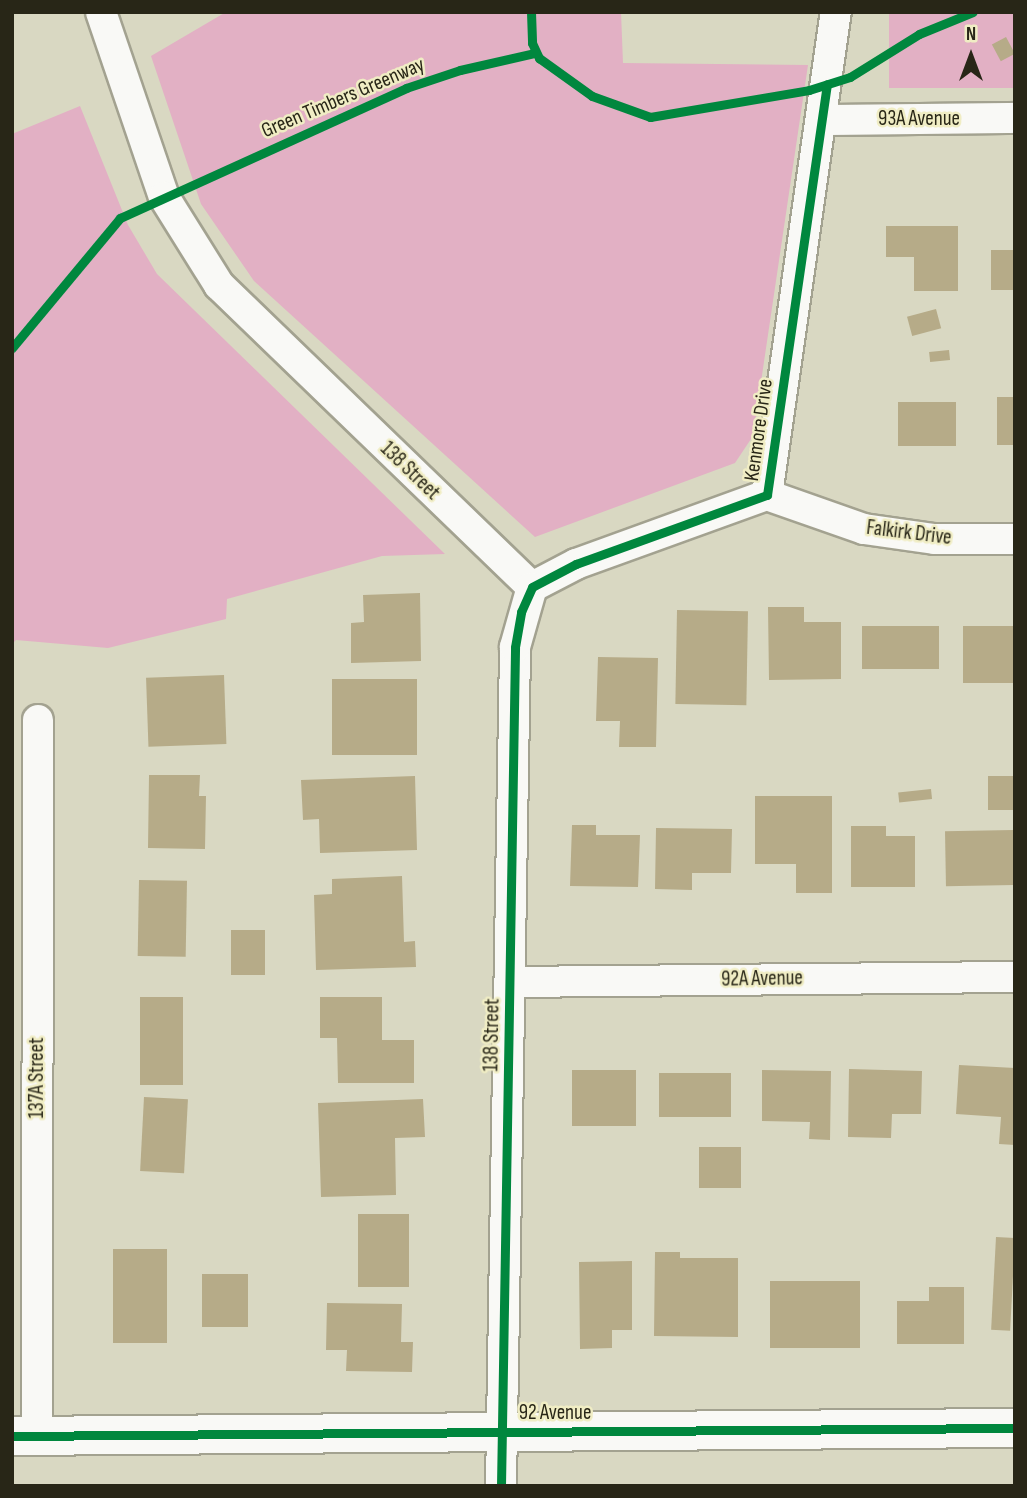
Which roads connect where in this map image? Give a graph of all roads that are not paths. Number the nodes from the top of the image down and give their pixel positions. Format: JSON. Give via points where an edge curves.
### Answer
{"nodes":[{"id":1,"x":101,"y":12,"type":"edge"},
{"id":2,"x":836,"y":12,"type":"edge"},
{"id":3,"x":1015,"y":118,"type":"edge"},
{"id":4,"x":822,"y":120,"type":"junction"},
{"id":5,"x":767,"y":495,"type":"junction"},
{"id":6,"x":1015,"y":539,"type":"edge"},
{"id":7,"x":532,"y":587,"type":"junction"},
{"id":8,"x":38,"y":720,"type":"dead end"},
{"id":9,"x":1015,"y":977,"type":"edge"},
{"id":10,"x":510,"y":982,"type":"junction"},
{"id":11,"x":1015,"y":1428,"type":"edge"},
{"id":12,"x":502,"y":1431,"type":"junction"},
{"id":13,"x":24,"y":1436,"type":"edge"},
{"id":14,"x":501,"y":1486,"type":"edge"}],
"edges":[{"from":1,"to":7,"type":"street","name":"138 Street","via":[[164,197],[219,285]]},
{"from":2,"to":4,"type":"street","name":"Kenmore Drive"},
{"from":3,"to":4,"type":"street","name":"93A Avenue"},
{"from":4,"to":5,"type":"street","name":"Kenmore Drive"},
{"from":5,"to":6,"type":"street","name":"Falkirk Drive","via":[[864,529],[934,539]]},
{"from":5,"to":7,"type":"street","name":"Kenmore Drive","via":[[576,564]]},
{"from":7,"to":10,"type":"street","name":"138 Street","via":[[521,612],[515,647]]},
{"from":8,"to":13,"type":"street","name":"137A Street"},
{"from":9,"to":10,"type":"street","name":"92A Avenue"},
{"from":10,"to":12,"type":"street","name":"138 Street"},
{"from":11,"to":12,"type":"main road","name":"92 Avenue"},
{"from":12,"to":13,"type":"main road","name":"92 Avenue"},
{"from":12,"to":14,"type":"street","name":"138 Street"}]}
